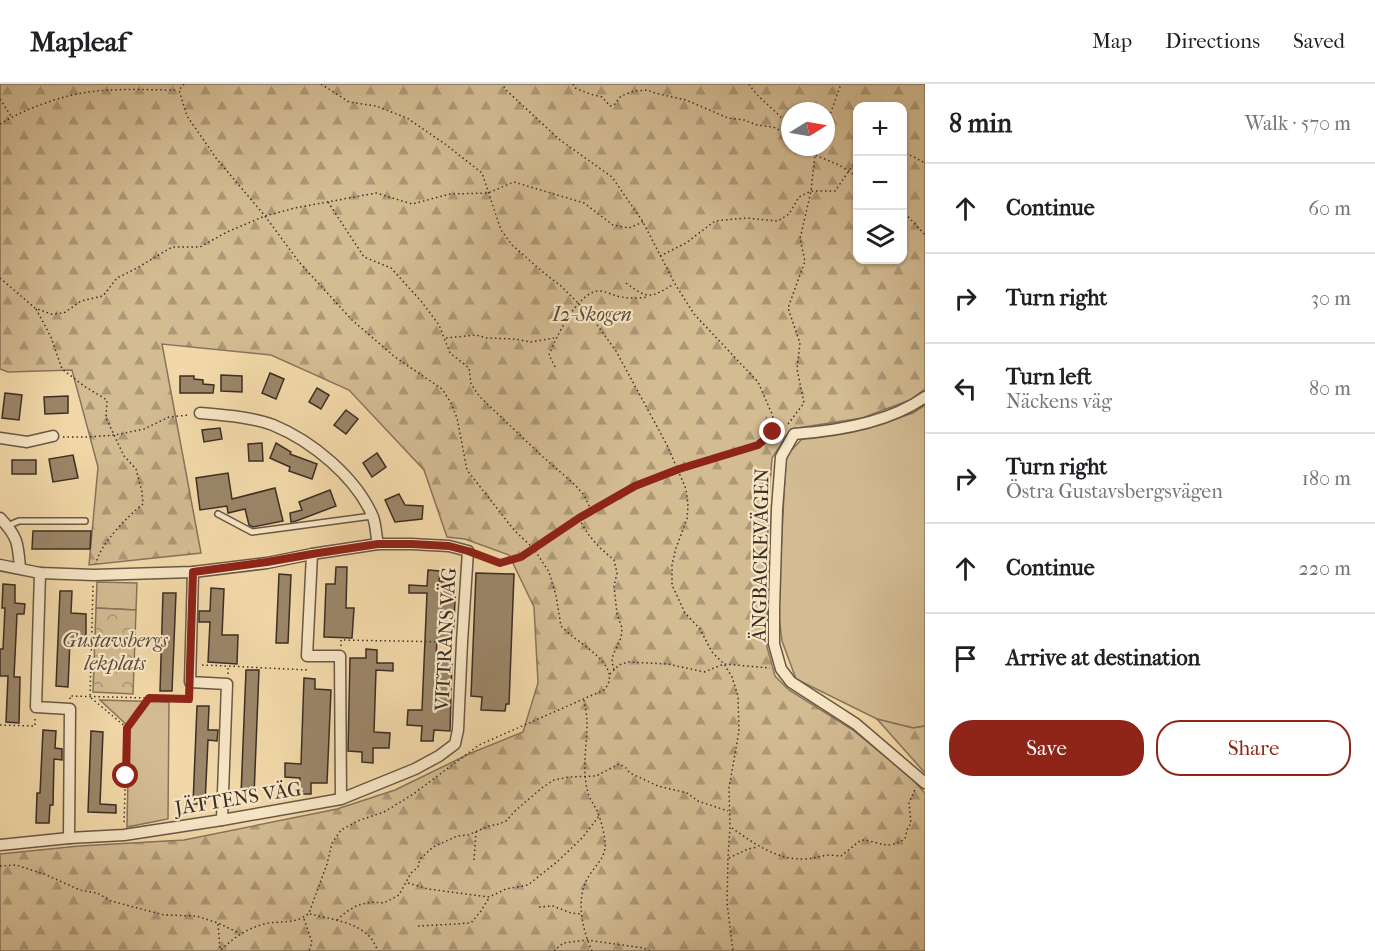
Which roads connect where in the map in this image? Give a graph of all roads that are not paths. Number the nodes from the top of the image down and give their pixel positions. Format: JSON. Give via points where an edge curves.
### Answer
{"nodes":[{"id":1,"x":925,"y":397,"type":"edge"},
{"id":2,"x":200,"y":413,"type":"road end"},
{"id":3,"x":53,"y":436,"type":"road end"},
{"id":4,"x":0,"y":438,"type":"edge"},
{"id":5,"x":218,"y":514,"type":"dead end"},
{"id":6,"x":372,"y":516,"type":"junction"},
{"id":7,"x":85,"y":521,"type":"dead end"},
{"id":8,"x":4,"y":522,"type":"edge"},
{"id":9,"x":378,"y":544,"type":"junction"},
{"id":10,"x":312,"y":554,"type":"junction"},
{"id":11,"x":0,"y":565,"type":"edge"},
{"id":12,"x":20,"y":568,"type":"junction"},
{"id":13,"x":193,"y":572,"type":"junction"},
{"id":14,"x":40,"y":573,"type":"junction"},
{"id":15,"x":458,"y":730,"type":"joint"},
{"id":16,"x":923,"y":781,"type":"edge"},
{"id":17,"x":341,"y":799,"type":"junction"},
{"id":18,"x":222,"y":820,"type":"junction"},
{"id":19,"x":69,"y":838,"type":"junction"},
{"id":20,"x":0,"y":845,"type":"edge"}],
"edges":[{"from":1,"to":16,"type":"street","name":"ÄNGBACKEVÄGEN","via":[[912,406],[863,424],[794,434],[781,457],[774,608],[774,644],[781,669],[791,682],[856,724]]},
{"from":2,"to":6,"type":"street","via":[[272,424],[298,438],[345,476]]},
{"from":3,"to":4,"type":"street","via":[[27,442]]},
{"from":5,"to":6,"type":"lane","via":[[252,532]]},
{"from":6,"to":9,"type":"street"},
{"from":7,"to":8,"type":"lane"},
{"from":8,"to":12,"type":"street","via":[[17,541]]},
{"from":9,"to":10,"type":"street"},
{"from":9,"to":15,"type":"street","name":"VITTRANS VÄG","via":[[449,546],[468,551]]},
{"from":10,"to":13,"type":"street"},
{"from":10,"to":17,"type":"street","via":[[307,656],[340,656]]},
{"from":11,"to":12,"type":"street"},
{"from":12,"to":14,"type":"street"},
{"from":13,"to":14,"type":"street"},
{"from":13,"to":18,"type":"street","via":[[190,682],[227,684]]},
{"from":14,"to":19,"type":"street","via":[[36,707],[70,709]]},
{"from":15,"to":17,"type":"street","name":"JÄTTENS VÄG","via":[[455,744],[439,756]]},
{"from":17,"to":18,"type":"street","name":"JÄTTENS VÄG"},
{"from":18,"to":19,"type":"street","name":"JÄTTENS VÄG","via":[[124,835]]},
{"from":19,"to":20,"type":"street","name":"JÄTTENS VÄG"}]}
